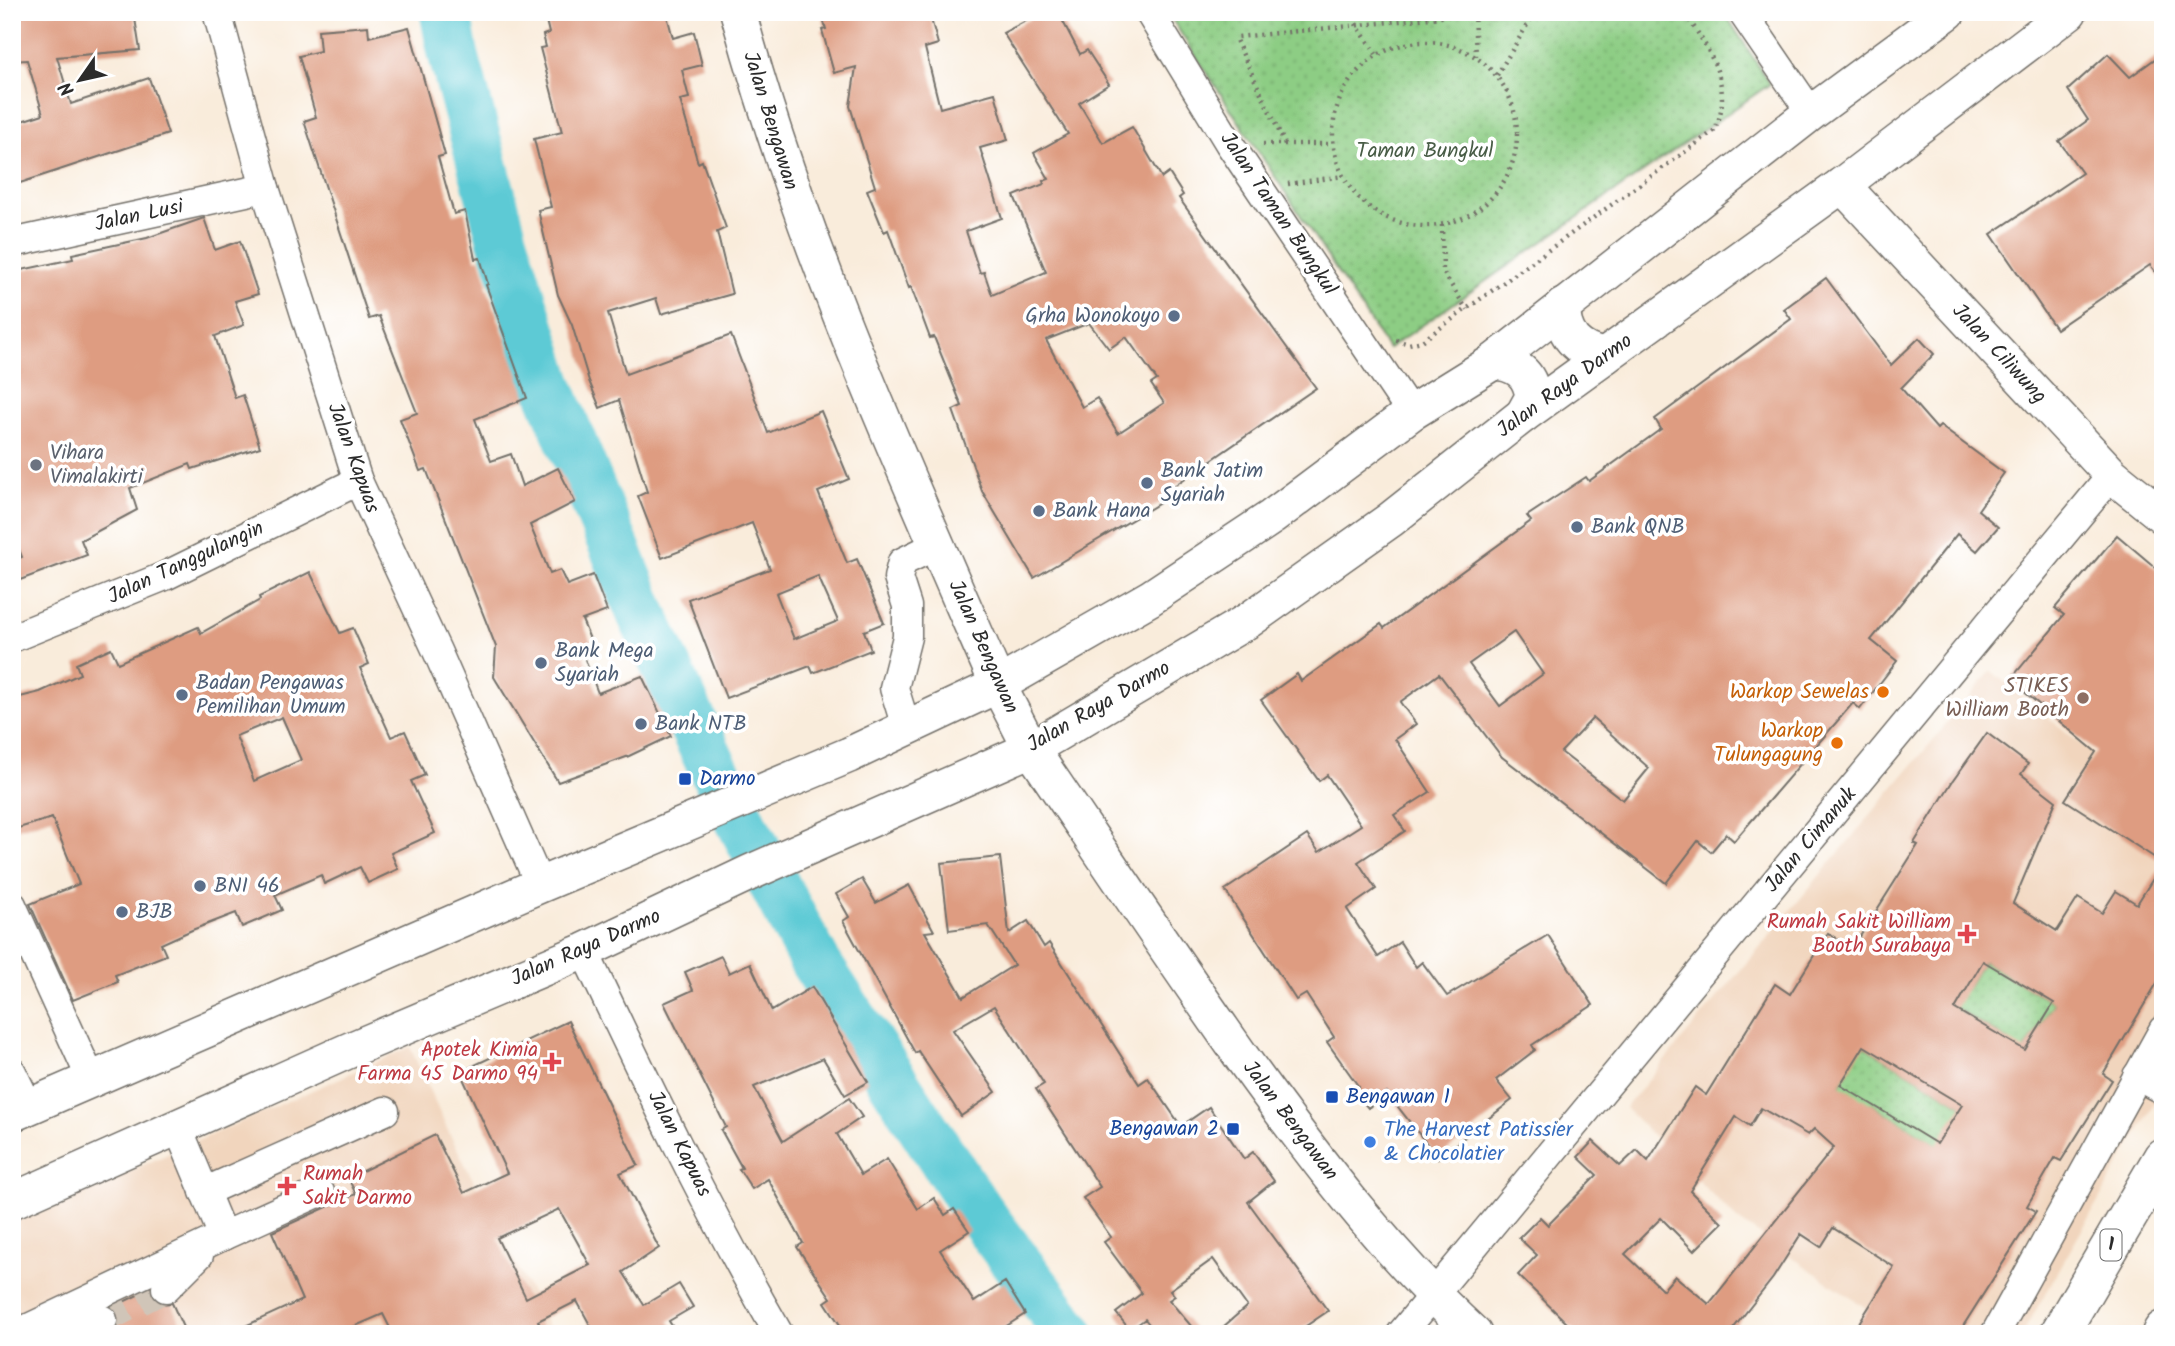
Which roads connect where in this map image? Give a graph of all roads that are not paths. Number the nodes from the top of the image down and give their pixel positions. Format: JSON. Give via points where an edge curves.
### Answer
{"nodes":[{"id":1,"x":217,"y":12,"type":"edge"},
{"id":2,"x":738,"y":12,"type":"edge"},
{"id":3,"x":1149,"y":12,"type":"edge"},
{"id":4,"x":1742,"y":12,"type":"edge"},
{"id":5,"x":1948,"y":12,"type":"edge"},
{"id":6,"x":2070,"y":12,"type":"edge"},
{"id":7,"x":1811,"y":113,"type":"junction"},
{"id":8,"x":1842,"y":185,"type":"junction"},
{"id":9,"x":265,"y":188,"type":"junction"},
{"id":10,"x":12,"y":243,"type":"edge"},
{"id":11,"x":1563,"y":306,"type":"junction"},
{"id":12,"x":1605,"y":356,"type":"junction"},
{"id":13,"x":1493,"y":362,"type":"junction"},
{"id":14,"x":1411,"y":413,"type":"junction"},
{"id":15,"x":1523,"y":415,"type":"junction"},
{"id":16,"x":2112,"y":475,"type":"junction"},
{"id":17,"x":358,"y":481,"type":"junction"},
{"id":18,"x":2163,"y":516,"type":"edge"},
{"id":19,"x":937,"y":544,"type":"junction"},
{"id":20,"x":12,"y":638,"type":"edge"},
{"id":21,"x":999,"y":685,"type":"junction"},
{"id":22,"x":907,"y":730,"type":"junction"},
{"id":23,"x":1031,"y":749,"type":"junction"},
{"id":24,"x":540,"y":885,"type":"junction"},
{"id":25,"x":12,"y":905,"type":"edge"},
{"id":26,"x":584,"y":951,"type":"junction"},
{"id":27,"x":2163,"y":1030,"type":"edge"},
{"id":28,"x":12,"y":1072,"type":"edge"},
{"id":29,"x":2137,"y":1076,"type":"junction"},
{"id":30,"x":92,"y":1081,"type":"junction"},
{"id":31,"x":2163,"y":1090,"type":"edge"},
{"id":32,"x":20,"y":1111,"type":"edge"},
{"id":33,"x":385,"y":1111,"type":"dead end"},
{"id":34,"x":178,"y":1128,"type":"junction"},
{"id":35,"x":2163,"y":1157,"type":"edge"},
{"id":36,"x":204,"y":1192,"type":"junction"},
{"id":37,"x":320,"y":1192,"type":"dead end"},
{"id":38,"x":12,"y":1201,"type":"edge"},
{"id":39,"x":215,"y":1240,"type":"junction"},
{"id":40,"x":166,"y":1288,"type":"tunnel mouth"},
{"id":41,"x":1433,"y":1296,"type":"junction"},
{"id":42,"x":103,"y":1320,"type":"tunnel mouth"},
{"id":43,"x":18,"y":1331,"type":"edge"},
{"id":44,"x":65,"y":1334,"type":"edge"},
{"id":45,"x":779,"y":1334,"type":"edge"},
{"id":46,"x":1401,"y":1334,"type":"edge"},
{"id":47,"x":1474,"y":1334,"type":"edge"},
{"id":48,"x":1995,"y":1334,"type":"edge"},
{"id":49,"x":2059,"y":1334,"type":"edge"}],
"edges":[{"from":1,"to":9,"type":"street","name":"Jalan Kapuas"},
{"from":2,"to":19,"type":"main road","name":"Jalan Bengawan","via":[[786,176],[825,282]]},
{"from":3,"to":14,"type":"street","name":"Jalan Taman Bungkul","via":[[1229,143]]},
{"from":4,"to":7,"type":"street"},
{"from":5,"to":7,"type":"main road"},
{"from":6,"to":8,"type":"main road","name":"Jalan Raya Darmo"},
{"from":7,"to":11,"type":"main road"},
{"from":8,"to":12,"type":"main road","name":"Jalan Raya Darmo"},
{"from":8,"to":16,"type":"main road","name":"Jalan Ciliwung"},
{"from":9,"to":10,"type":"street","name":"Jalan Lusi"},
{"from":9,"to":17,"type":"street","name":"Jalan Kapuas"},
{"from":11,"to":12,"type":"main road","via":[[1565,330],[1576,344]]},
{"from":11,"to":13,"type":"main road"},
{"from":12,"to":15,"type":"main road","name":"Jalan Raya Darmo"},
{"from":13,"to":14,"type":"main road"},
{"from":13,"to":15,"type":"main road","via":[[1509,363],[1526,376],[1532,397]]},
{"from":14,"to":21,"type":"main road","via":[[1272,517],[1150,598]]},
{"from":15,"to":23,"type":"main road","name":"Jalan Raya Darmo","via":[[1390,520],[1249,620]]},
{"from":16,"to":18,"type":"main road","name":"Jalan Ciliwung"},
{"from":16,"to":41,"type":"street","name":"Jalan Cimanuk"},
{"from":17,"to":20,"type":"street","name":"Jalan Tanggulangin","via":[[165,576]]},
{"from":17,"to":24,"type":"street","name":"Jalan Kapuas"},
{"from":19,"to":21,"type":"main road","name":"Jalan Bengawan"},
{"from":19,"to":22,"type":"street","via":[[902,562],[898,571],[908,618],[904,656],[894,688]]},
{"from":21,"to":22,"type":"main road"},
{"from":21,"to":23,"type":"main road","name":"Jalan Bengawan"},
{"from":22,"to":24,"type":"main road"},
{"from":23,"to":26,"type":"main road","name":"Jalan Raya Darmo"},
{"from":23,"to":41,"type":"main road","name":"Jalan Bengawan","via":[[1276,1105],[1347,1198]]},
{"from":24,"to":30,"type":"main road"},
{"from":25,"to":30,"type":"street"},
{"from":26,"to":34,"type":"main road","name":"Jalan Raya Darmo"},
{"from":26,"to":45,"type":"street","name":"Jalan Kapuas"},
{"from":27,"to":29,"type":"street"},
{"from":28,"to":32,"type":"street"},
{"from":29,"to":31,"type":"street"},
{"from":29,"to":48,"type":"street"},
{"from":30,"to":32,"type":"main road"},
{"from":33,"to":36,"type":"street"},
{"from":34,"to":36,"type":"street"},
{"from":34,"to":38,"type":"main road","name":"Jalan Raya Darmo"},
{"from":35,"to":49,"type":"highway","number":"1"},
{"from":36,"to":39,"type":"street"},
{"from":37,"to":39,"type":"street"},
{"from":39,"to":40,"type":"street"},
{"from":39,"to":43,"type":"street"},
{"from":41,"to":46,"type":"street","name":"Jalan Cimanuk"},
{"from":41,"to":47,"type":"main road","name":"Jalan Bengawan"},
{"from":42,"to":44,"type":"street"}]}
